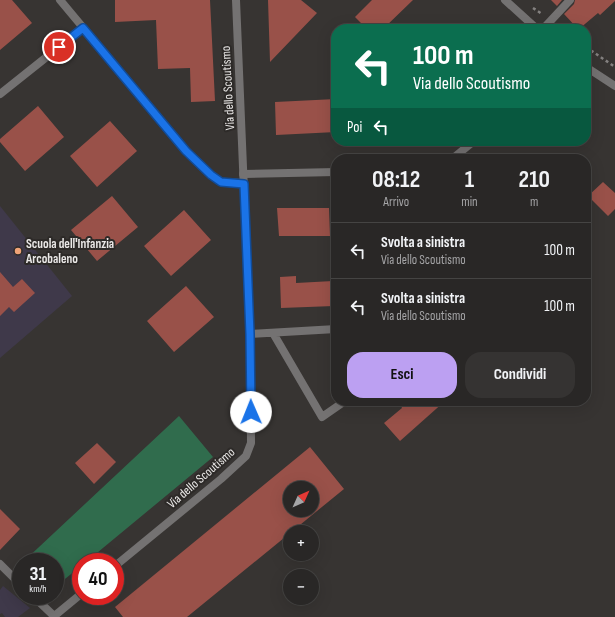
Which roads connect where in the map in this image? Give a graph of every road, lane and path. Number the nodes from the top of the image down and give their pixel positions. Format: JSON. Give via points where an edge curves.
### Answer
{"nodes":[{"id":1,"x":60,"y":0,"type":"edge"},
{"id":2,"x":236,"y":0,"type":"edge"},
{"id":3,"x":505,"y":0,"type":"edge"},
{"id":4,"x":570,"y":0,"type":"edge"},
{"id":5,"x":531,"y":24,"type":"edge"},
{"id":6,"x":548,"y":24,"type":"edge"},
{"id":7,"x":83,"y":28,"type":"junction"},
{"id":8,"x":591,"y":50,"type":"edge"},
{"id":9,"x":615,"y":67,"type":"edge"},
{"id":10,"x":591,"y":70,"type":"edge"},
{"id":11,"x":615,"y":86,"type":"edge"},
{"id":12,"x":0,"y":94,"type":"edge"},
{"id":13,"x":468,"y":146,"type":"edge"},
{"id":14,"x":458,"y":154,"type":"edge"},
{"id":15,"x":331,"y":172,"type":"edge"},
{"id":16,"x":243,"y":174,"type":"junction"},
{"id":17,"x":244,"y":184,"type":"junction"},
{"id":18,"x":331,"y":329,"type":"edge"},
{"id":19,"x":272,"y":333,"type":"junction"},
{"id":20,"x":250,"y":334,"type":"junction"},
{"id":21,"x":338,"y":406,"type":"edge"},
{"id":22,"x":124,"y":559,"type":"edge"},
{"id":23,"x":0,"y":564,"type":"edge"},
{"id":24,"x":12,"y":576,"type":"edge"},
{"id":25,"x":72,"y":602,"type":"edge"},
{"id":26,"x":42,"y":605,"type":"edge"},
{"id":27,"x":54,"y":617,"type":"edge"}],
"edges":[{"from":1,"to":7,"type":"street"},
{"from":2,"to":16,"type":"street","name":"Via dello Scoutismo"},
{"from":3,"to":5,"type":"street"},
{"from":4,"to":6,"type":"street"},
{"from":7,"to":12,"type":"street"},
{"from":7,"to":17,"type":"street","via":[[186,151],[221,182]]},
{"from":8,"to":9,"type":"path"},
{"from":10,"to":11,"type":"street"},
{"from":13,"to":14,"type":"street"},
{"from":15,"to":16,"type":"street"},
{"from":16,"to":17,"type":"street","name":"Via dello Scoutismo"},
{"from":17,"to":20,"type":"street","name":"Via dello Scoutismo"},
{"from":18,"to":19,"type":"street"},
{"from":19,"to":20,"type":"street"},
{"from":19,"to":21,"type":"street","via":[[322,417]]},
{"from":20,"to":22,"type":"street","name":"Via dello Scoutismo","via":[[252,428],[251,443],[246,456]]},
{"from":23,"to":24,"type":"street"},
{"from":25,"to":27,"type":"street"},
{"from":26,"to":27,"type":"street"}]}
